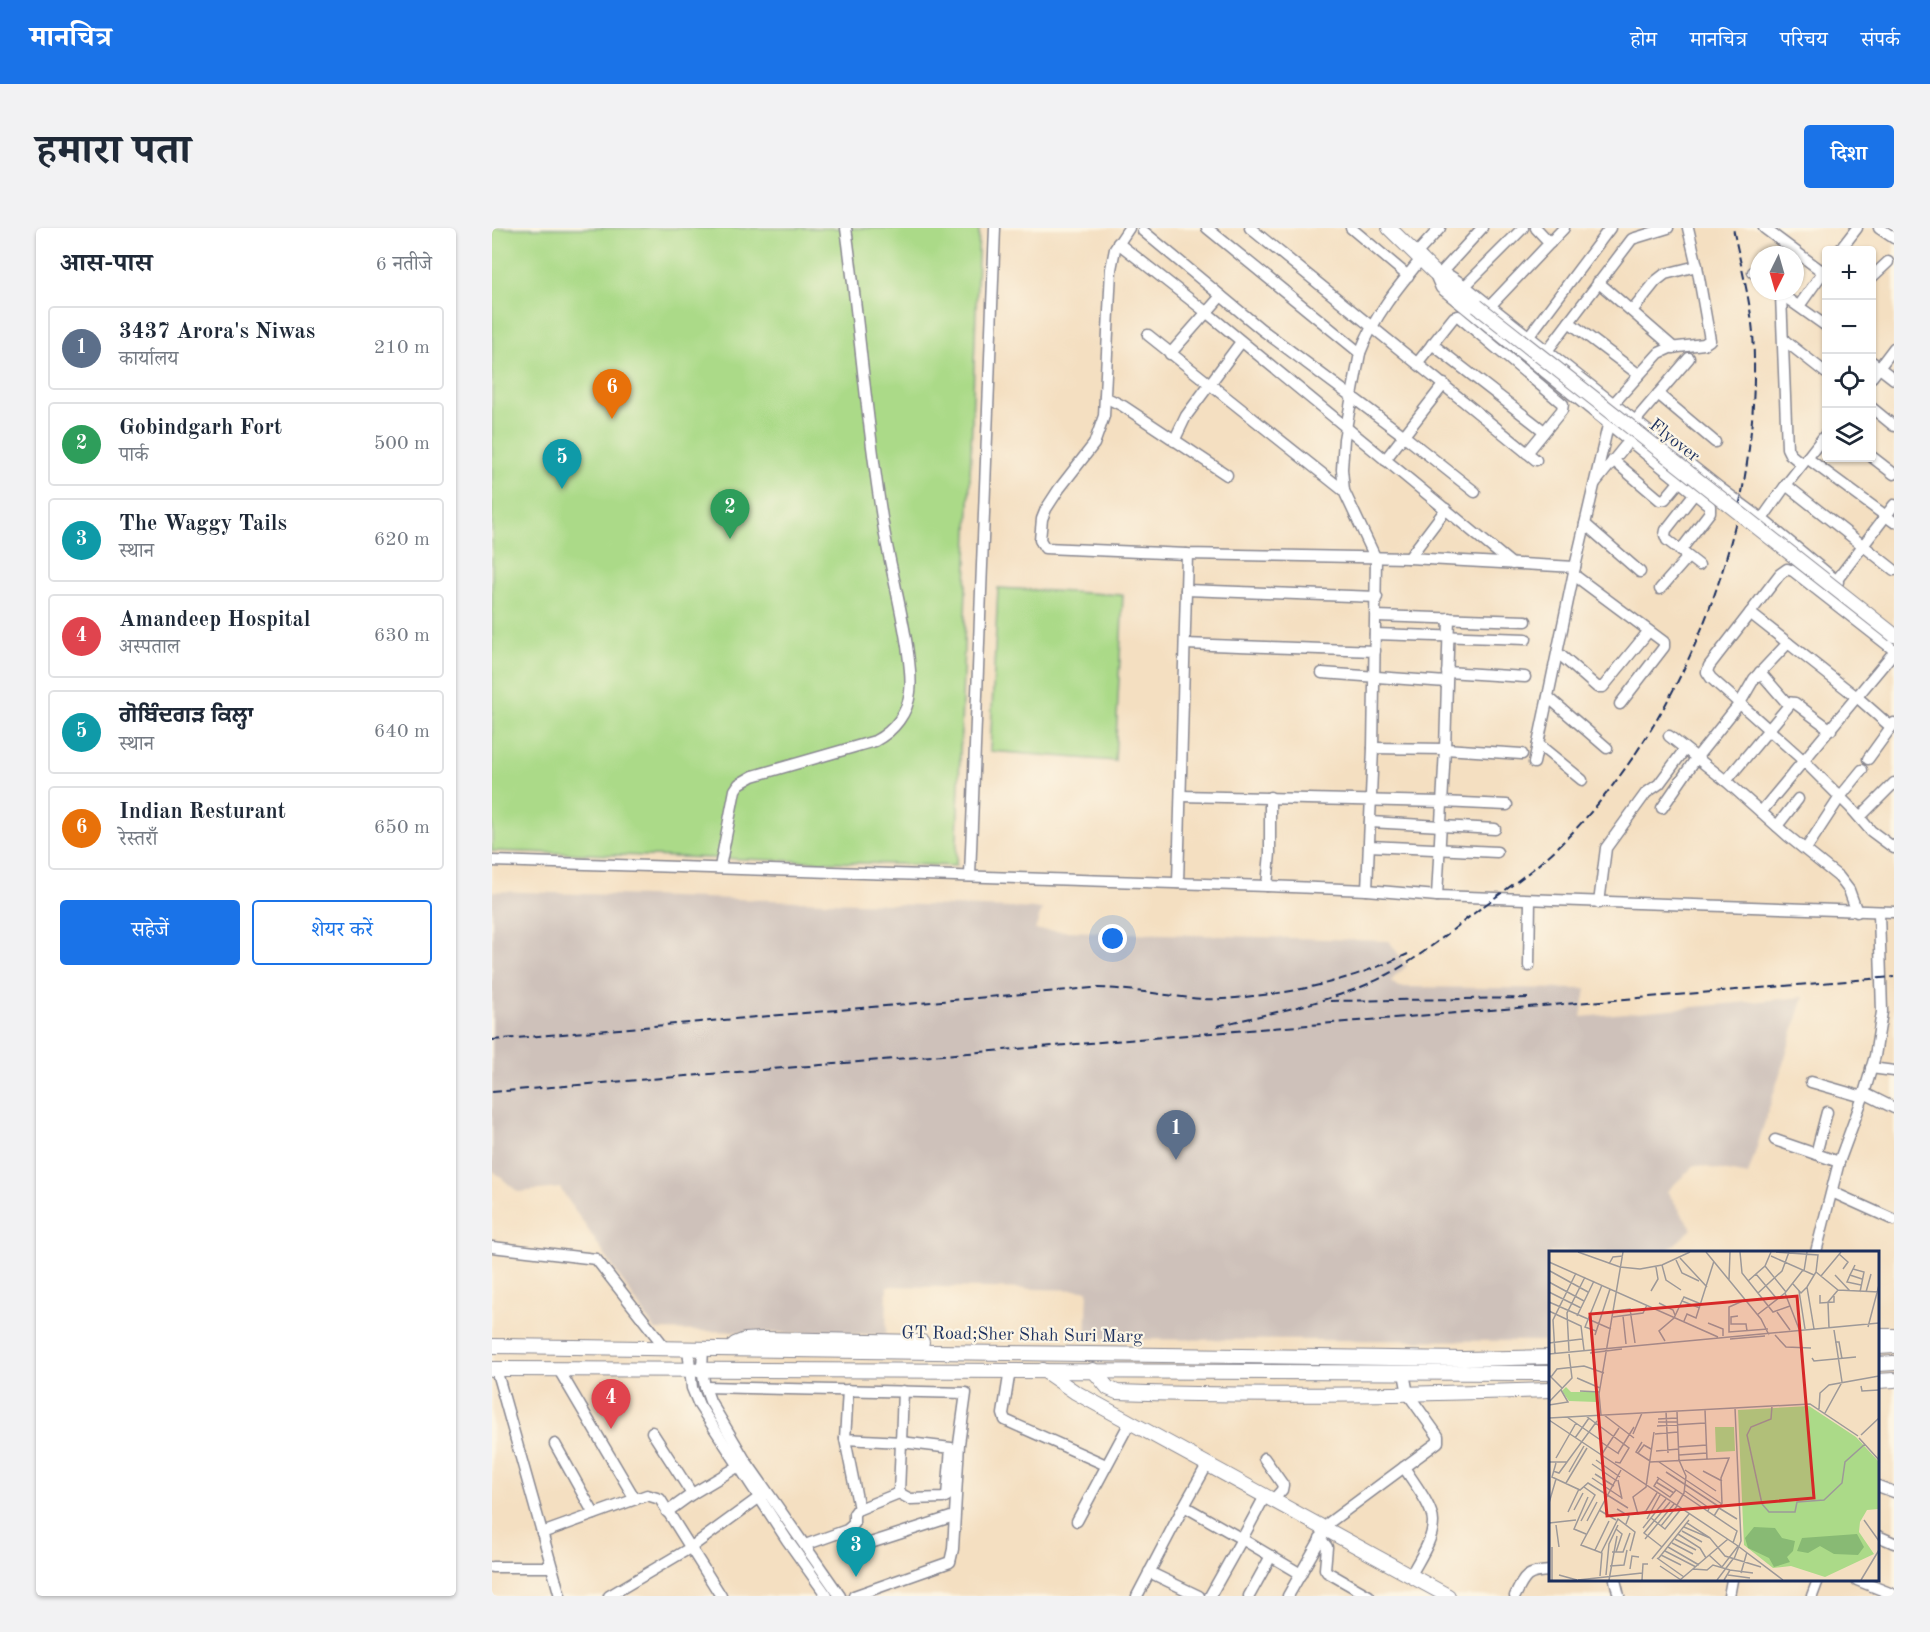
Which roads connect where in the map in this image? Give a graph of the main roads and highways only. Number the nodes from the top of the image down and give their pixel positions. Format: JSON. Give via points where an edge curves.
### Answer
{"nodes":[{"id":1,"x":1395,"y":230,"type":"edge"},
{"id":2,"x":1894,"y":635,"type":"edge"},
{"id":3,"x":492,"y":1346,"type":"edge"},
{"id":4,"x":1894,"y":1346,"type":"edge"},
{"id":5,"x":1879,"y":1347,"type":"edge"},
{"id":6,"x":726,"y":1348,"type":"junction"},
{"id":7,"x":1549,"y":1348,"type":"edge"},
{"id":8,"x":1024,"y":1352,"type":"junction"},
{"id":9,"x":1549,"y":1357,"type":"edge"},
{"id":10,"x":1894,"y":1363,"type":"edge"},
{"id":11,"x":1879,"y":1364,"type":"edge"},
{"id":12,"x":494,"y":1369,"type":"edge"},
{"id":13,"x":1044,"y":1370,"type":"junction"},
{"id":14,"x":1093,"y":1370,"type":"junction"},
{"id":15,"x":1549,"y":1373,"type":"edge"},
{"id":16,"x":1894,"y":1380,"type":"edge"},
{"id":17,"x":1879,"y":1381,"type":"edge"},
{"id":18,"x":1549,"y":1390,"type":"edge"},
{"id":19,"x":1445,"y":1595,"type":"edge"}],
"edges":[{"from":1,"to":2,"type":"main road","name":"Flyover","bridge":true,"via":[[1477,306]]},
{"from":3,"to":6,"type":"main road","name":"GT Road;Sher Shah Suri Marg"},
{"from":4,"to":5,"type":"main road"},
{"from":6,"to":7,"type":"main road","via":[[745,1340],[763,1339],[1412,1351]]},
{"from":6,"to":8,"type":"main road","name":"GT Road;Sher Shah Suri Marg"},
{"from":8,"to":9,"type":"main road","name":"GT Road;Sher Shah Suri Marg"},
{"from":8,"to":13,"type":"main road"},
{"from":10,"to":11,"type":"main road"},
{"from":12,"to":13,"type":"main road","name":"GT Road;Sher Shah Suri Marg"},
{"from":13,"to":14,"type":"main road","name":"GT Road;Sher Shah Suri Marg"},
{"from":13,"to":19,"type":"main road","via":[[1075,1392],[1269,1498],[1322,1533]]},
{"from":14,"to":15,"type":"main road","name":"GT Road;Sher Shah Suri Marg"},
{"from":14,"to":18,"type":"main road","via":[[1108,1388],[1117,1392],[1211,1395]]},
{"from":16,"to":17,"type":"main road"}]}
